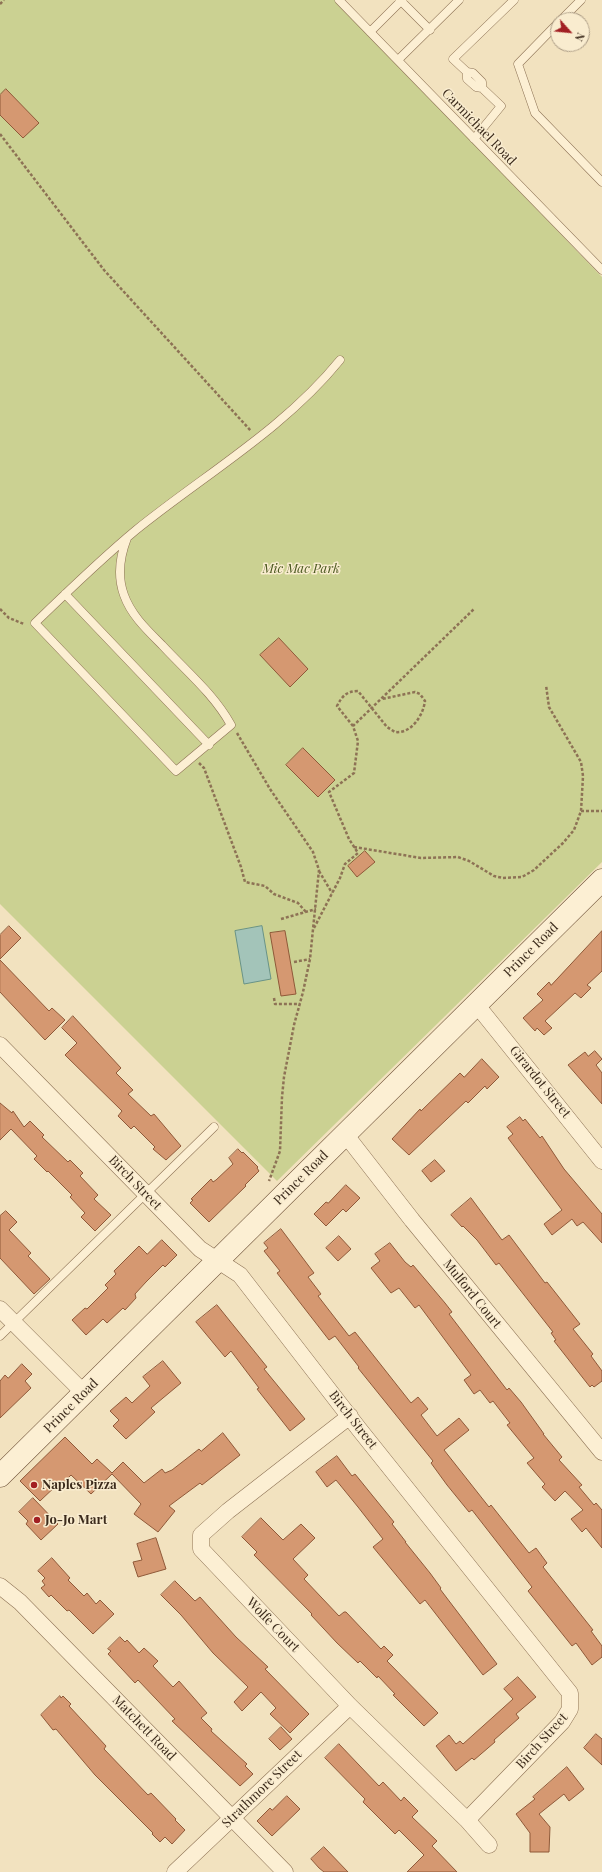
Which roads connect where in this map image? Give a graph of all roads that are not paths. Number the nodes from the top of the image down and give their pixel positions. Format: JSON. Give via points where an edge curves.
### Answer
{"nodes":[{"id":1,"x":339,"y":0,"type":"edge"},
{"id":2,"x":401,"y":0,"type":"edge"},
{"id":3,"x":459,"y":0,"type":"edge"},
{"id":4,"x":514,"y":0,"type":"edge"},
{"id":5,"x":581,"y":0,"type":"edge"},
{"id":6,"x":569,"y":12,"type":"edge"},
{"id":7,"x":430,"y":30,"type":"junction"},
{"id":8,"x":550,"y":31,"type":"edge"},
{"id":9,"x":370,"y":32,"type":"junction"},
{"id":10,"x":398,"y":60,"type":"junction"},
{"id":11,"x":474,"y":139,"type":"junction"},
{"id":12,"x":602,"y":182,"type":"edge"},
{"id":13,"x":602,"y":270,"type":"edge"},
{"id":14,"x":340,"y":360,"type":"dead end"},
{"id":15,"x":127,"y":538,"type":"junction"},
{"id":16,"x":65,"y":594,"type":"junction"},
{"id":17,"x":208,"y":745,"type":"junction"},
{"id":18,"x":602,"y":880,"type":"edge"},
{"id":19,"x":476,"y":1004,"type":"junction"},
{"id":20,"x":0,"y":1045,"type":"edge"},
{"id":21,"x":214,"y":1127,"type":"dead end"},
{"id":22,"x":345,"y":1134,"type":"junction"},
{"id":23,"x":602,"y":1160,"type":"edge"},
{"id":24,"x":146,"y":1194,"type":"junction"},
{"id":25,"x":218,"y":1260,"type":"junction"},
{"id":26,"x":0,"y":1309,"type":"edge"},
{"id":27,"x":13,"y":1323,"type":"junction"},
{"id":28,"x":0,"y":1336,"type":"edge"},
{"id":29,"x":84,"y":1393,"type":"junction"},
{"id":30,"x":350,"y":1416,"type":"junction"},
{"id":31,"x":602,"y":1452,"type":"edge"},
{"id":32,"x":0,"y":1476,"type":"edge"},
{"id":33,"x":0,"y":1586,"type":"edge"},
{"id":34,"x":350,"y":1706,"type":"junction"},
{"id":35,"x":232,"y":1818,"type":"junction"},
{"id":36,"x":467,"y":1820,"type":"junction"},
{"id":37,"x":489,"y":1845,"type":"dead end"},
{"id":38,"x":175,"y":1872,"type":"edge"},
{"id":39,"x":285,"y":1872,"type":"edge"}],
"edges":[{"from":1,"to":9,"type":"lane","name":"Carmichael Road"},
{"from":2,"to":7,"type":"lane"},
{"from":2,"to":9,"type":"lane"},
{"from":3,"to":7,"type":"lane"},
{"from":4,"to":11,"type":"lane","via":[[453,60],[466,72],[467,79],[476,87],[482,88],[501,106]]},
{"from":5,"to":6,"type":"lane"},
{"from":7,"to":10,"type":"lane"},
{"from":8,"to":12,"type":"lane","via":[[518,64],[535,113]]},
{"from":9,"to":10,"type":"lane","name":"Carmichael Road"},
{"from":10,"to":11,"type":"lane","name":"Carmichael Road"},
{"from":11,"to":13,"type":"lane","name":"Carmichael Road"},
{"from":14,"to":15,"type":"lane","via":[[324,379],[258,438]]},
{"from":15,"to":16,"type":"lane"},
{"from":15,"to":17,"type":"lane","via":[[120,569],[123,593],[128,604],[148,632],[212,697],[231,725]]},
{"from":16,"to":17,"type":"lane"},
{"from":16,"to":17,"type":"lane","via":[[35,623],[176,771]]},
{"from":18,"to":19,"type":"street","name":"Prince Road"},
{"from":19,"to":22,"type":"street","name":"Prince Road"},
{"from":19,"to":23,"type":"street","name":"Girardot Street"},
{"from":20,"to":24,"type":"street","name":"Birch Street"},
{"from":21,"to":24,"type":"lane"},
{"from":22,"to":25,"type":"street","name":"Prince Road"},
{"from":22,"to":31,"type":"street","name":"Mulford Court"},
{"from":24,"to":25,"type":"street","name":"Birch Street","via":[[200,1249]]},
{"from":24,"to":27,"type":"lane"},
{"from":25,"to":29,"type":"street","name":"Prince Road"},
{"from":25,"to":30,"type":"street","name":"Birch Street","via":[[240,1275]]},
{"from":26,"to":27,"type":"street"},
{"from":27,"to":28,"type":"lane"},
{"from":27,"to":29,"type":"street"},
{"from":29,"to":32,"type":"street","name":"Prince Road"},
{"from":30,"to":34,"type":"street","name":"Wolfe Court","via":[[201,1535],[201,1549]]},
{"from":30,"to":36,"type":"street","name":"Birch Street","via":[[570,1693],[570,1709],[562,1722]]},
{"from":33,"to":35,"type":"street","name":"Matchett Road","via":[[20,1602]]},
{"from":34,"to":35,"type":"street","name":"Strathmore Street"},
{"from":34,"to":36,"type":"street","name":"Wolfe Court"},
{"from":35,"to":38,"type":"street","name":"Strathmore Street"},
{"from":35,"to":39,"type":"street","name":"Matchett Road"},
{"from":36,"to":37,"type":"street","name":"Wolfe Court"}]}
